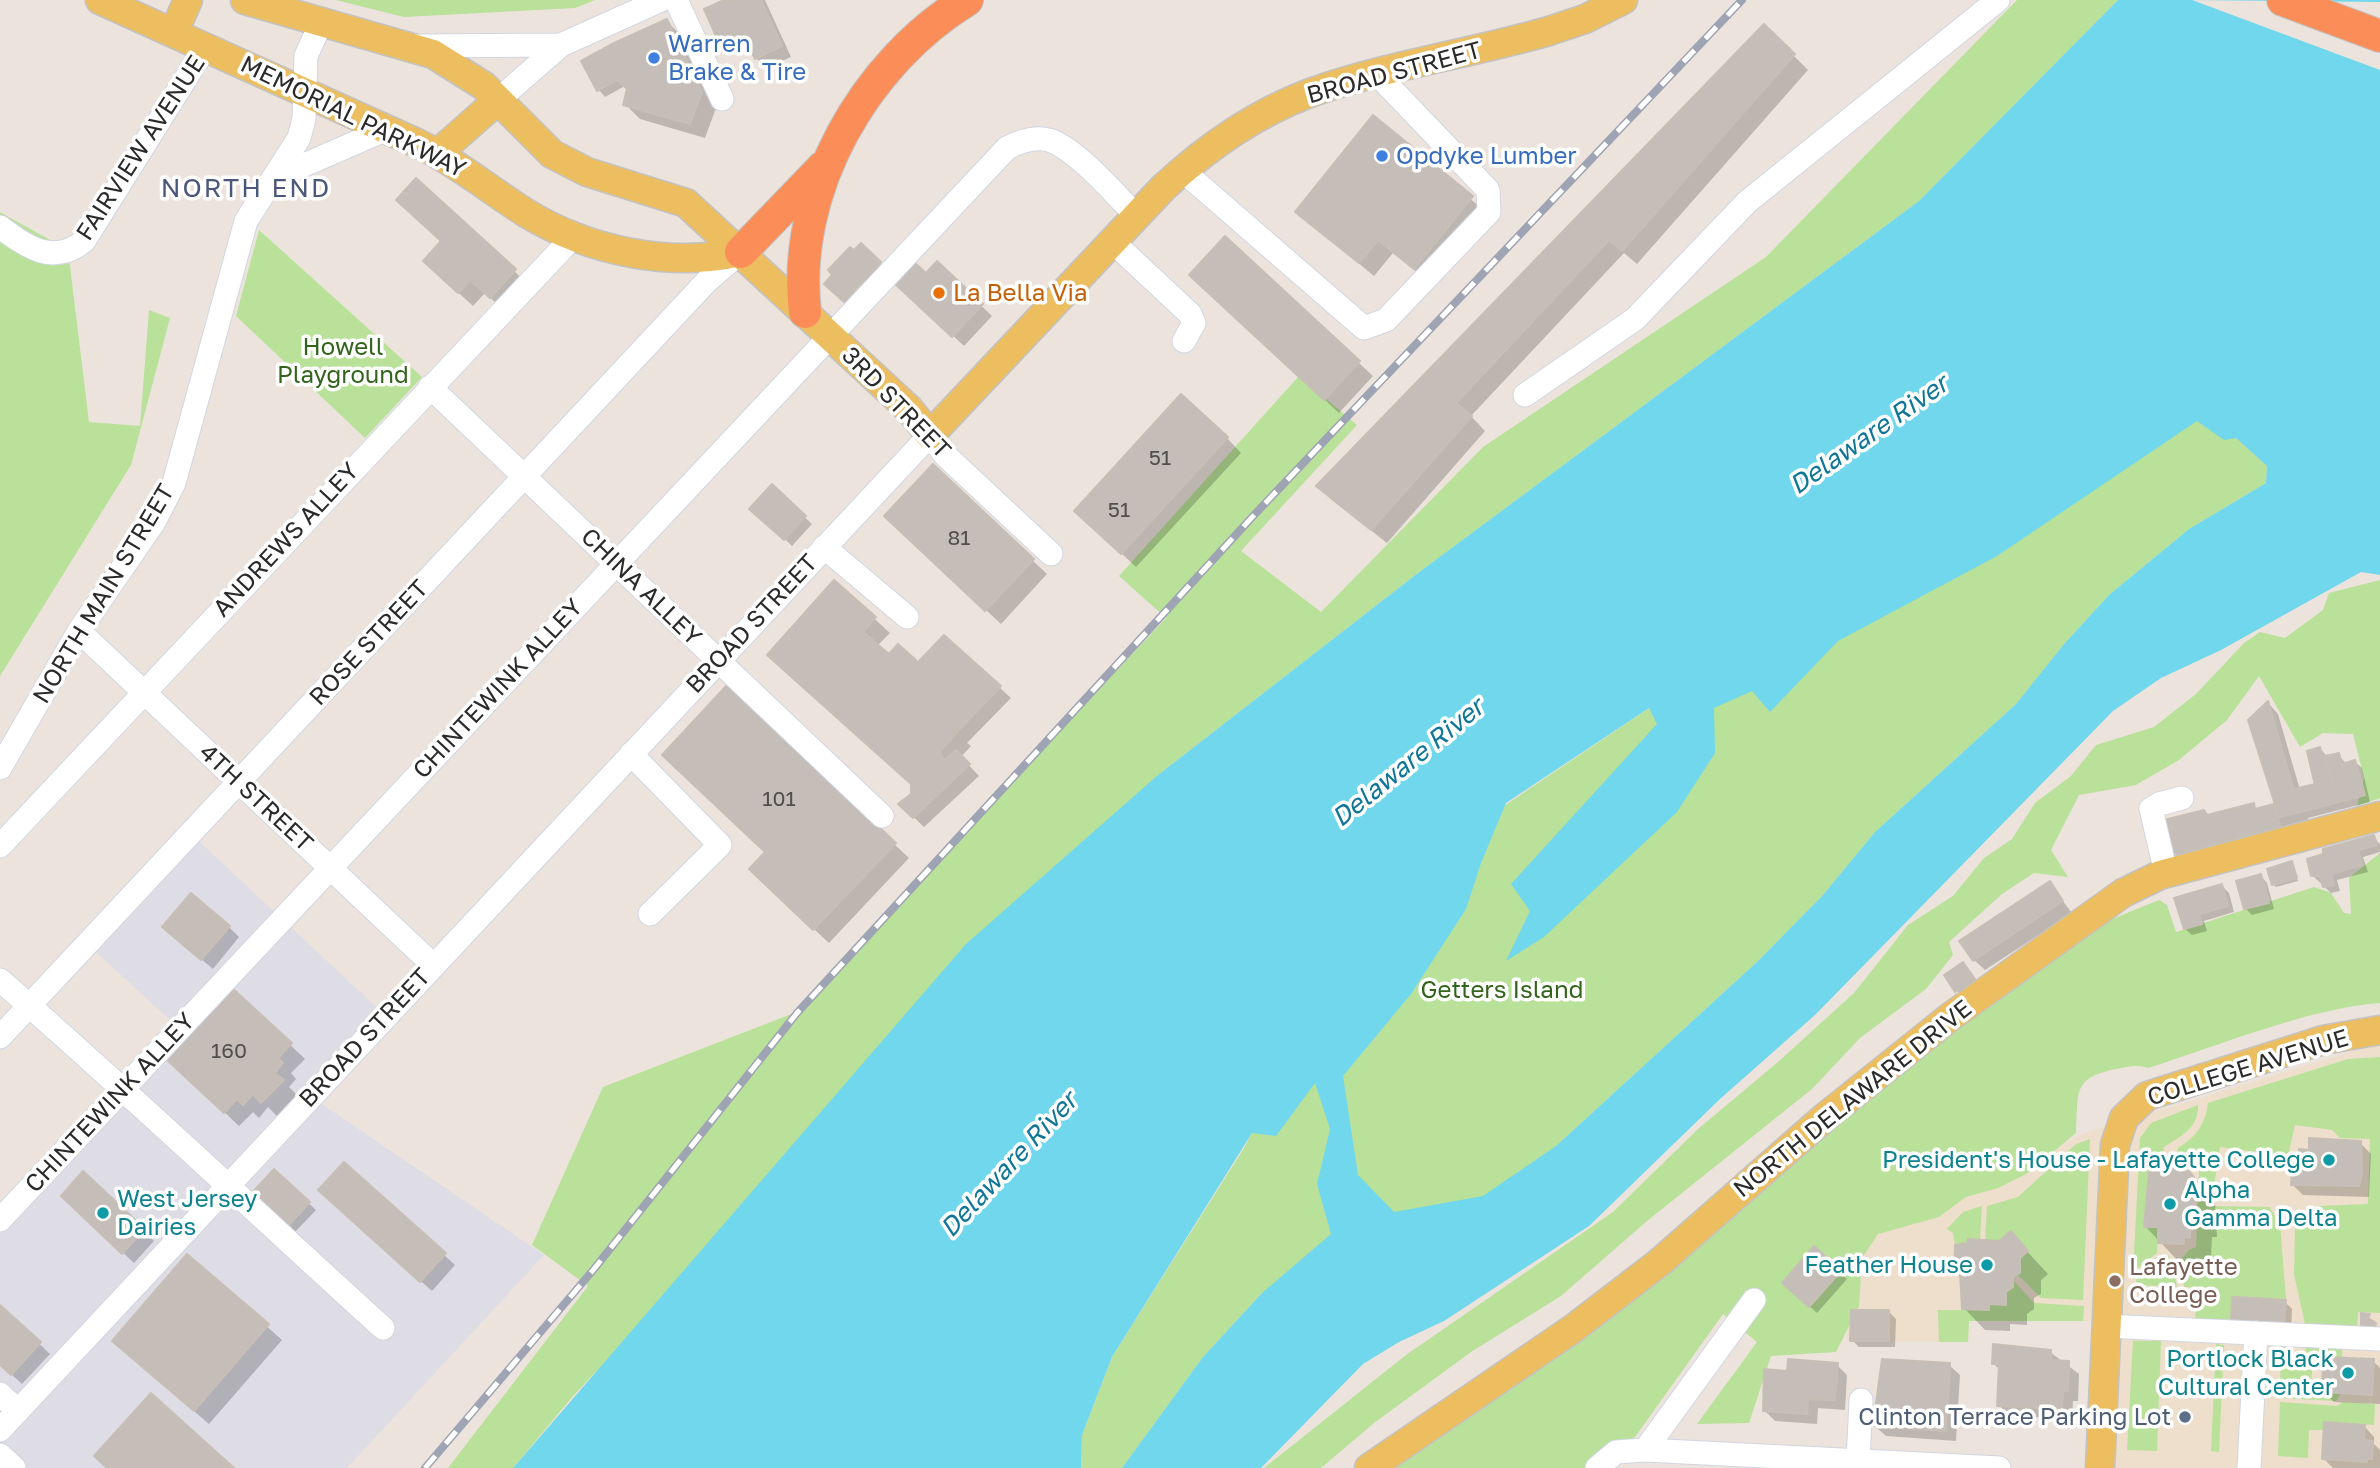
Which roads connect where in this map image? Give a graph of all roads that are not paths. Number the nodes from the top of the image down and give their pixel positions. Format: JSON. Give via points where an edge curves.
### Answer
{"nodes":[{"id":1,"x":100,"y":0,"type":"edge"},
{"id":2,"x":188,"y":0,"type":"edge"},
{"id":3,"x":245,"y":0,"type":"edge"},
{"id":4,"x":661,"y":0,"type":"edge"},
{"id":5,"x":676,"y":0,"type":"edge"},
{"id":6,"x":967,"y":0,"type":"edge"},
{"id":7,"x":1623,"y":0,"type":"edge"},
{"id":8,"x":1998,"y":0,"type":"edge"},
{"id":9,"x":2283,"y":0,"type":"edge"},
{"id":10,"x":321,"y":23,"type":"junction"},
{"id":11,"x":174,"y":32,"type":"junction"},
{"id":12,"x":2380,"y":36,"type":"edge"},
{"id":13,"x":561,"y":45,"type":"junction"},
{"id":14,"x":206,"y":46,"type":"junction"},
{"id":15,"x":412,"y":46,"type":"junction"},
{"id":16,"x":1378,"y":75,"type":"junction"},
{"id":17,"x":304,"y":91,"type":"junction"},
{"id":18,"x":722,"y":99,"type":"dead end"},
{"id":19,"x":498,"y":100,"type":"junction"},
{"id":20,"x":387,"y":129,"type":"junction"},
{"id":21,"x":438,"y":153,"type":"junction"},
{"id":22,"x":831,"y":159,"type":"junction"},
{"id":23,"x":1182,"y":170,"type":"junction"},
{"id":24,"x":274,"y":178,"type":"junction"},
{"id":25,"x":1137,"y":216,"type":"junction"},
{"id":26,"x":0,"y":227,"type":"edge"},
{"id":27,"x":573,"y":237,"type":"junction"},
{"id":28,"x":1113,"y":242,"type":"junction"},
{"id":29,"x":741,"y":252,"type":"junction"},
{"id":30,"x":805,"y":312,"type":"junction"},
{"id":31,"x":831,"y":336,"type":"junction"},
{"id":32,"x":1184,"y":341,"type":"dead end"},
{"id":33,"x":430,"y":387,"type":"junction"},
{"id":34,"x":1525,"y":395,"type":"dead end"},
{"id":35,"x":930,"y":435,"type":"junction"},
{"id":36,"x":526,"y":476,"type":"junction"},
{"id":37,"x":824,"y":547,"type":"junction"},
{"id":38,"x":1051,"y":554,"type":"dead end"},
{"id":39,"x":617,"y":561,"type":"junction"},
{"id":40,"x":906,"y":617,"type":"dead end"},
{"id":41,"x":79,"y":631,"type":"junction"},
{"id":42,"x":717,"y":661,"type":"junction"},
{"id":43,"x":144,"y":692,"type":"junction"},
{"id":44,"x":631,"y":754,"type":"junction"},
{"id":45,"x":0,"y":768,"type":"edge"},
{"id":46,"x":239,"y":782,"type":"junction"},
{"id":47,"x":2182,"y":798,"type":"dead end"},
{"id":48,"x":882,"y":816,"type":"dead end"},
{"id":49,"x":2380,"y":816,"type":"edge"},
{"id":50,"x":0,"y":846,"type":"edge"},
{"id":51,"x":330,"y":868,"type":"junction"},
{"id":52,"x":2166,"y":873,"type":"junction"},
{"id":53,"x":650,"y":914,"type":"dead end"},
{"id":54,"x":433,"y":965,"type":"junction"},
{"id":55,"x":0,"y":980,"type":"edge"},
{"id":56,"x":31,"y":1005,"type":"junction"},
{"id":57,"x":2380,"y":1030,"type":"edge"},
{"id":58,"x":0,"y":1037,"type":"edge"},
{"id":59,"x":123,"y":1091,"type":"junction"},
{"id":60,"x":227,"y":1184,"type":"junction"},
{"id":61,"x":0,"y":1220,"type":"edge"},
{"id":62,"x":1754,"y":1300,"type":"dead end"},
{"id":63,"x":2106,"y":1326,"type":"junction"},
{"id":64,"x":383,"y":1328,"type":"dead end"},
{"id":65,"x":2256,"y":1333,"type":"junction"},
{"id":66,"x":2380,"y":1339,"type":"edge"},
{"id":67,"x":0,"y":1394,"type":"edge"},
{"id":68,"x":1861,"y":1401,"type":"dead end"},
{"id":69,"x":18,"y":1411,"type":"junction"},
{"id":70,"x":0,"y":1430,"type":"edge"},
{"id":71,"x":1646,"y":1450,"type":"junction"},
{"id":72,"x":0,"y":1455,"type":"edge"},
{"id":73,"x":1858,"y":1461,"type":"junction"},
{"id":74,"x":1815,"y":1464,"type":"edge"},
{"id":75,"x":1961,"y":1467,"type":"edge"},
{"id":76,"x":14,"y":1468,"type":"edge"},
{"id":77,"x":1369,"y":1468,"type":"edge"},
{"id":78,"x":1597,"y":1468,"type":"edge"},
{"id":79,"x":1999,"y":1468,"type":"edge"},
{"id":80,"x":2100,"y":1468,"type":"edge"},
{"id":81,"x":2249,"y":1468,"type":"edge"}],
"edges":[{"from":1,"to":11,"type":"main road","name":"MEMORIAL PARKWAY"},
{"from":2,"to":11,"type":"main road"},
{"from":3,"to":10,"type":"main road"},
{"from":4,"to":13,"type":"street"},
{"from":5,"to":18,"type":"street"},
{"from":6,"to":22,"type":"highway","via":[[919,36],[882,75]]},
{"from":7,"to":16,"type":"main road","name":"BROAD STREET","via":[[1549,31]]},
{"from":8,"to":34,"type":"street","via":[[1747,202],[1635,319]]},
{"from":9,"to":12,"type":"highway"},
{"from":10,"to":15,"type":"main road"},
{"from":10,"to":17,"type":"street","name":"NORTH MAIN STREET","via":[[306,56]]},
{"from":11,"to":14,"type":"main road","name":"MEMORIAL PARKWAY"},
{"from":13,"to":15,"type":"street"},
{"from":13,"to":19,"type":"street"},
{"from":14,"to":17,"type":"main road","name":"MEMORIAL PARKWAY"},
{"from":14,"to":26,"type":"street","name":"FAIRVIEW AVENUE","via":[[84,241],[70,251],[47,253]]},
{"from":15,"to":19,"type":"main road","via":[[469,74]]},
{"from":16,"to":23,"type":"main road","name":"BROAD STREET","via":[[1334,85],[1275,109],[1222,139]]},
{"from":16,"to":23,"type":"street","via":[[1488,190],[1489,212],[1386,320],[1364,328]]},
{"from":17,"to":20,"type":"main road","name":"MEMORIAL PARKWAY"},
{"from":17,"to":24,"type":"street","name":"NORTH MAIN STREET","via":[[299,138]]},
{"from":19,"to":21,"type":"main road"},
{"from":19,"to":29,"type":"main road","via":[[552,154],[596,175],[686,203]]},
{"from":20,"to":21,"type":"main road","name":"MEMORIAL PARKWAY"},
{"from":20,"to":24,"type":"street"},
{"from":21,"to":27,"type":"main road","name":"MEMORIAL PARKWAY","via":[[523,211]]},
{"from":22,"to":29,"type":"highway"},
{"from":22,"to":30,"type":"highway","via":[[802,266]]},
{"from":23,"to":25,"type":"main road","name":"BROAD STREET"},
{"from":24,"to":41,"type":"street","name":"NORTH MAIN STREET","via":[[246,221],[174,483],[154,522]]},
{"from":25,"to":28,"type":"main road","name":"BROAD STREET"},
{"from":25,"to":31,"type":"street","name":"CHINTEWINK ALLEY","via":[[1066,150],[1050,141],[1018,141]]},
{"from":27,"to":29,"type":"main road","name":"MEMORIAL PARKWAY","via":[[661,256],[702,258]]},
{"from":27,"to":33,"type":"street","name":"ANDREWS ALLEY"},
{"from":28,"to":32,"type":"street","via":[[1190,314],[1194,323]]},
{"from":28,"to":35,"type":"main road","name":"BROAD STREET"},
{"from":29,"to":30,"type":"main road","name":"3RD STREET"},
{"from":29,"to":36,"type":"street","name":"ROSE STREET","via":[[708,281]]},
{"from":30,"to":31,"type":"main road","name":"3RD STREET"},
{"from":31,"to":35,"type":"main road","name":"3RD STREET","via":[[909,409]]},
{"from":31,"to":39,"type":"street","name":"CHINTEWINK ALLEY"},
{"from":33,"to":36,"type":"street","name":"CHINA ALLEY"},
{"from":33,"to":43,"type":"street","name":"ANDREWS ALLEY"},
{"from":35,"to":37,"type":"street","name":"BROAD STREET"},
{"from":35,"to":38,"type":"street","name":"3RD STREET"},
{"from":36,"to":39,"type":"street","name":"CHINA ALLEY"},
{"from":36,"to":46,"type":"street","name":"ROSE STREET"},
{"from":37,"to":40,"type":"street"},
{"from":37,"to":42,"type":"street","name":"BROAD STREET"},
{"from":39,"to":42,"type":"street","name":"CHINA ALLEY"},
{"from":39,"to":51,"type":"street","name":"CHINTEWINK ALLEY"},
{"from":41,"to":43,"type":"street","name":"4TH STREET"},
{"from":41,"to":45,"type":"street","name":"NORTH MAIN STREET"},
{"from":42,"to":44,"type":"street","name":"BROAD STREET"},
{"from":42,"to":48,"type":"street","name":"CHINA ALLEY"},
{"from":43,"to":46,"type":"street","name":"4TH STREET"},
{"from":43,"to":50,"type":"street","name":"ANDREWS ALLEY"},
{"from":44,"to":53,"type":"street","via":[[720,845]]},
{"from":44,"to":54,"type":"street","name":"BROAD STREET"},
{"from":46,"to":51,"type":"street","name":"4TH STREET"},
{"from":46,"to":56,"type":"street","name":"ROSE STREET"},
{"from":47,"to":52,"type":"street","via":[[2151,809]]},
{"from":49,"to":52,"type":"main road","name":"NORTH DELAWARE DRIVE"},
{"from":51,"to":54,"type":"street","name":"4TH STREET"},
{"from":51,"to":59,"type":"street","name":"CHINTEWINK ALLEY"},
{"from":52,"to":77,"type":"main road","name":"NORTH DELAWARE DRIVE","via":[[2105,905],[1950,1017],[1825,1117],[1660,1262],[1574,1328]]},
{"from":54,"to":60,"type":"street","name":"BROAD STREET"},
{"from":55,"to":56,"type":"street"},
{"from":56,"to":58,"type":"street","name":"ROSE STREET"},
{"from":56,"to":59,"type":"street"},
{"from":57,"to":63,"type":"main road","name":"COLLEGE AVENUE","via":[[2323,1040],[2137,1103],[2124,1118],[2115,1145]]},
{"from":59,"to":60,"type":"street"},
{"from":59,"to":61,"type":"street","name":"CHINTEWINK ALLEY"},
{"from":60,"to":64,"type":"street"},
{"from":60,"to":69,"type":"street","name":"BROAD STREET"},
{"from":62,"to":71,"type":"street"},
{"from":63,"to":65,"type":"street"},
{"from":63,"to":80,"type":"main road"},
{"from":65,"to":66,"type":"street"},
{"from":65,"to":81,"type":"street"},
{"from":67,"to":69,"type":"street"},
{"from":68,"to":73,"type":"street"},
{"from":69,"to":70,"type":"street","name":"BROAD STREET"},
{"from":71,"to":74,"type":"street"},
{"from":71,"to":78,"type":"street","via":[[1616,1452]]},
{"from":72,"to":76,"type":"street"},
{"from":73,"to":74,"type":"street"},
{"from":73,"to":75,"type":"street"},
{"from":75,"to":79,"type":"street"}]}
